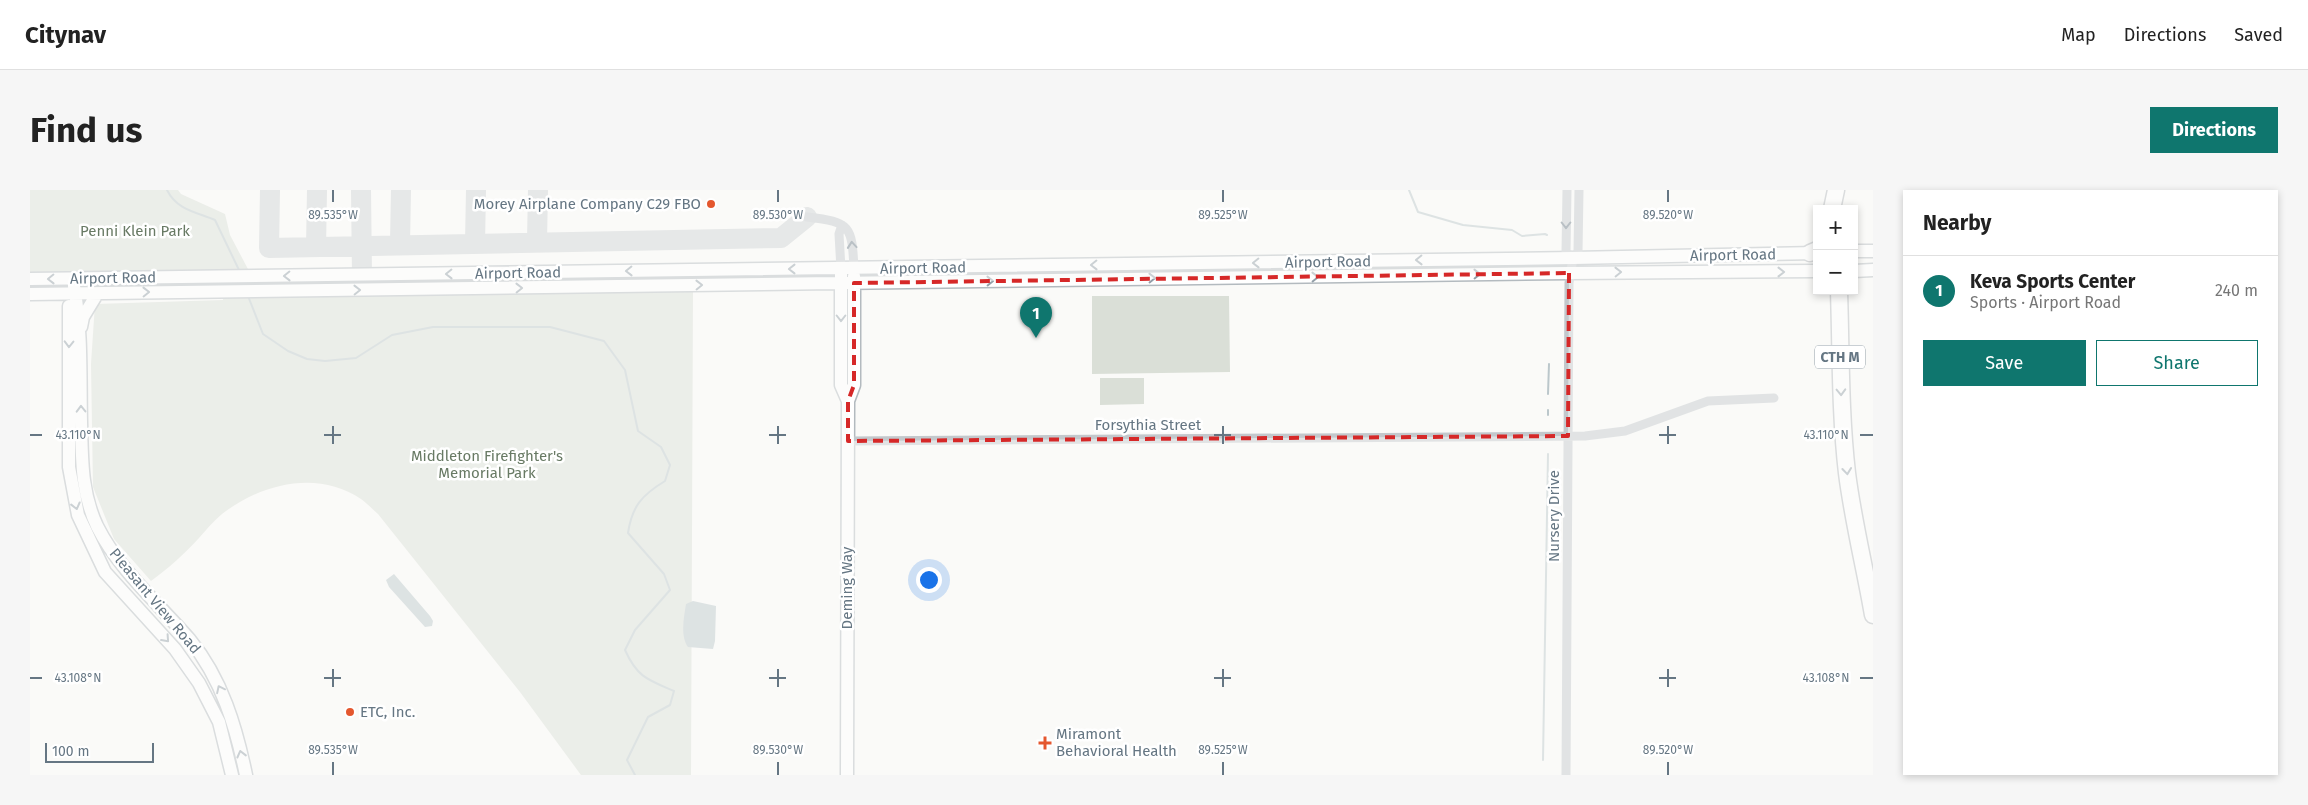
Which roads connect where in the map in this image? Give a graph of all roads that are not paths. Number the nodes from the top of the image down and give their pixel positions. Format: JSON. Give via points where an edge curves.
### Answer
{"nodes":[{"id":1,"x":1567,"y":190,"type":"edge"},
{"id":2,"x":1579,"y":190,"type":"edge"},
{"id":3,"x":1836,"y":190,"type":"edge"},
{"id":4,"x":1834,"y":205,"type":"edge"},
{"id":5,"x":807,"y":217,"type":"dead end"},
{"id":6,"x":842,"y":225,"type":"junction"},
{"id":7,"x":1858,"y":251,"type":"edge"},
{"id":8,"x":1873,"y":251,"type":"edge"},
{"id":9,"x":1813,"y":252,"type":"edge"},
{"id":10,"x":1573,"y":258,"type":"junction"},
{"id":11,"x":847,"y":269,"type":"junction"},
{"id":12,"x":1873,"y":270,"type":"edge"},
{"id":13,"x":1813,"y":271,"type":"edge"},
{"id":14,"x":1858,"y":271,"type":"edge"},
{"id":15,"x":1569,"y":272,"type":"junction"},
{"id":16,"x":30,"y":279,"type":"edge"},
{"id":17,"x":73,"y":279,"type":"junction"},
{"id":18,"x":847,"y":283,"type":"junction"},
{"id":19,"x":30,"y":294,"type":"edge"},
{"id":20,"x":73,"y":294,"type":"junction"},
{"id":21,"x":97,"y":294,"type":"junction"},
{"id":22,"x":1839,"y":295,"type":"edge"},
{"id":23,"x":80,"y":337,"type":"junction"},
{"id":24,"x":1774,"y":398,"type":"dead end"},
{"id":25,"x":1568,"y":436,"type":"junction"},
{"id":26,"x":848,"y":441,"type":"junction"},
{"id":27,"x":1873,"y":615,"type":"edge"},
{"id":28,"x":232,"y":775,"type":"edge"},
{"id":29,"x":246,"y":775,"type":"edge"},
{"id":30,"x":846,"y":775,"type":"edge"},
{"id":31,"x":1566,"y":775,"type":"edge"}],
"edges":[{"from":1,"to":10,"type":"street","one_way":true,"via":[[1566,252]]},
{"from":2,"to":10,"type":"street","name":"Nursery Drive","via":[[1578,252]]},
{"from":3,"to":4,"type":"highway"},
{"from":5,"to":6,"type":"street"},
{"from":6,"to":11,"type":"street","via":[[840,234]]},
{"from":11,"to":6,"type":"street","one_way":true,"via":[[852,240],[850,232]]},
{"from":7,"to":8,"type":"street"},
{"from":9,"to":10,"type":"street","name":"Airport Road"},
{"from":10,"to":11,"type":"street","name":"Airport Road","one_way":true},
{"from":10,"to":15,"type":"street","name":"Nursery Drive"},
{"from":11,"to":17,"type":"street","name":"Airport Road","one_way":true},
{"from":11,"to":18,"type":"street","name":"Deming Way"},
{"from":12,"to":14,"type":"street"},
{"from":15,"to":13,"type":"street","name":"Airport Road","one_way":true},
{"from":18,"to":15,"type":"street","name":"Airport Road","one_way":true},
{"from":15,"to":25,"type":"street","name":"Nursery Drive"},
{"from":17,"to":16,"type":"street","name":"Airport Road","one_way":true},
{"from":17,"to":20,"type":"street","name":"Pleasant View Road"},
{"from":21,"to":18,"type":"street","name":"Airport Road","one_way":true},
{"from":18,"to":26,"type":"street","name":"Deming Way","via":[[854,384],[848,400]]},
{"from":19,"to":20,"type":"street","name":"Airport Road"},
{"from":20,"to":21,"type":"street","name":"Airport Road"},
{"from":20,"to":23,"type":"street","name":"Pleasant View Road"},
{"from":20,"to":28,"type":"street","name":"Pleasant View Road","one_way":true,"via":[[69,467],[78,515],[105,572],[175,649],[200,682],[218,722]]},
{"from":21,"to":23,"type":"street","via":[[83,317]]},
{"from":22,"to":27,"type":"highway","number":"CTH M","one_way":true,"via":[[1847,473]]},
{"from":29,"to":23,"type":"street","name":"Pleasant View Road","one_way":true,"via":[[230,710],[213,675],[191,642],[114,556],[85,495]]},
{"from":24,"to":25,"type":"street","name":"Forsythia Street","via":[[1708,401],[1625,431]]},
{"from":25,"to":26,"type":"street","name":"Forsythia Street"},
{"from":25,"to":31,"type":"street","name":"Nursery Drive"},
{"from":26,"to":30,"type":"street","name":"Deming Way"}]}
